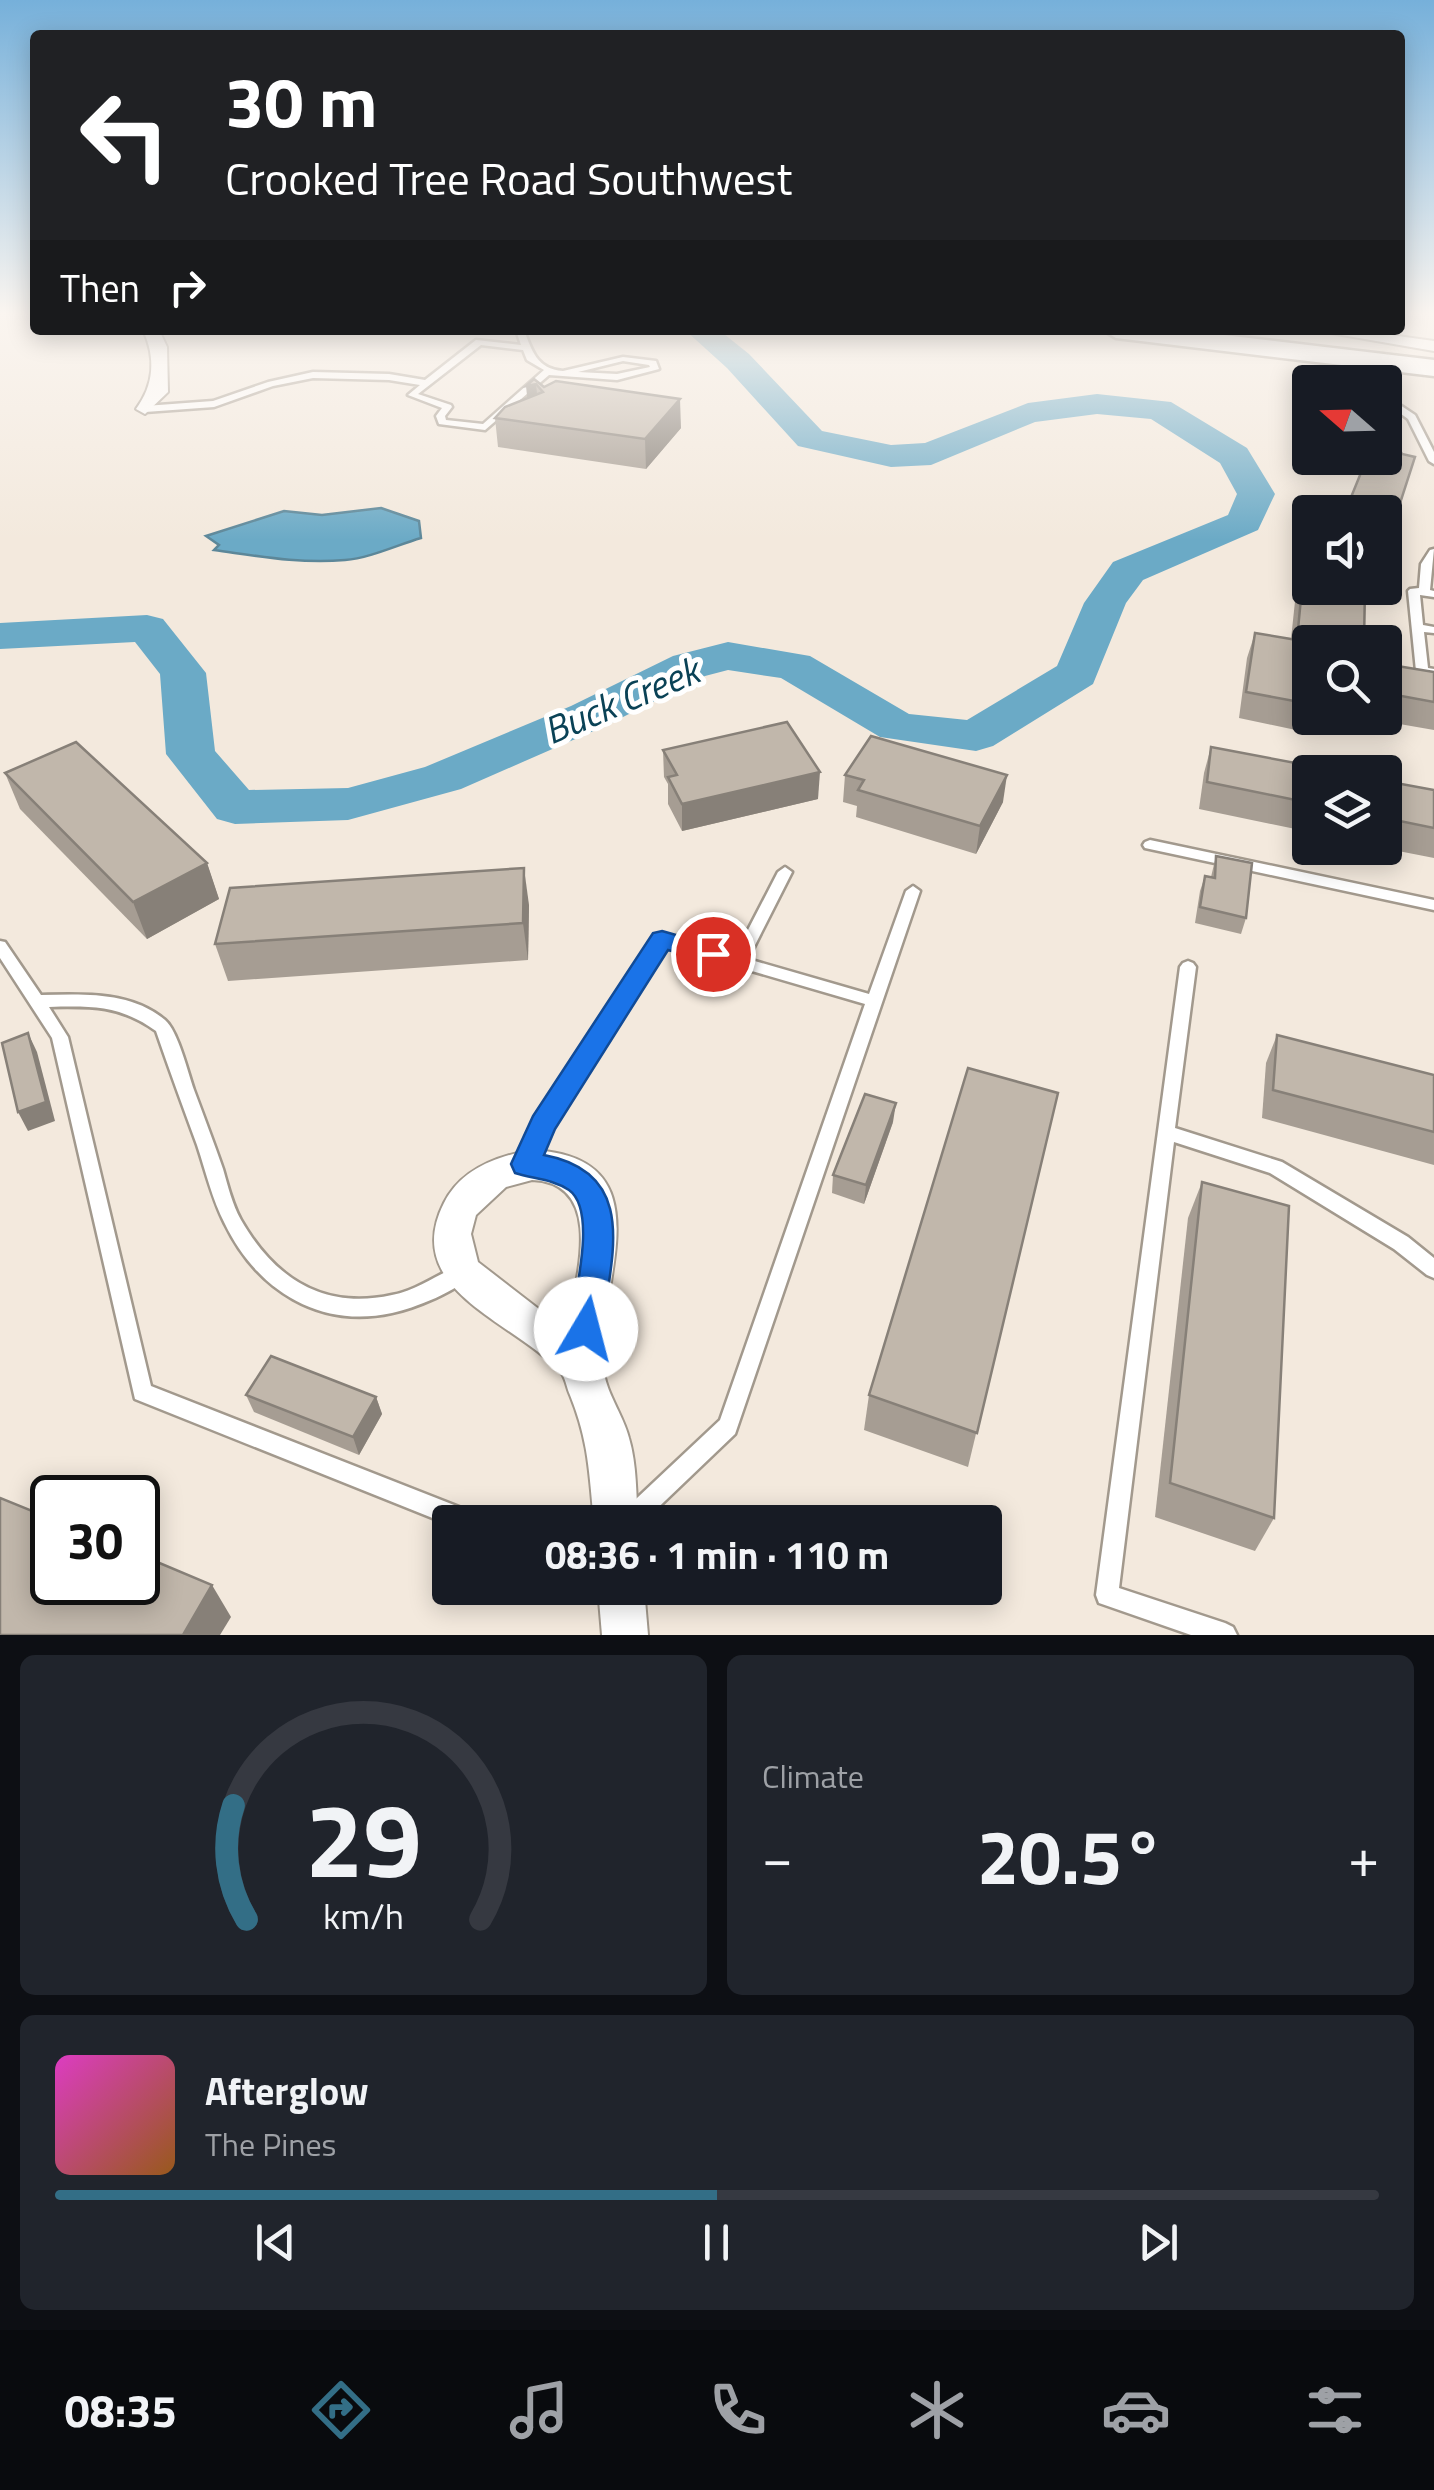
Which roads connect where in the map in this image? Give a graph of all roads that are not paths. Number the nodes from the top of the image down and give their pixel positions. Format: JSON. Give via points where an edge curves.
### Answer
{"nodes":[{"id":1,"x":159,"y":387,"type":"edge"},
{"id":2,"x":262,"y":387,"type":"edge"},
{"id":3,"x":420,"y":387,"type":"edge"},
{"id":4,"x":531,"y":387,"type":"edge"},
{"id":5,"x":145,"y":409,"type":"joint"},
{"id":6,"x":1402,"y":410,"type":"edge"},
{"id":7,"x":1434,"y":461,"type":"edge"},
{"id":8,"x":1434,"y":552,"type":"edge"},
{"id":9,"x":1429,"y":593,"type":"edge"},
{"id":10,"x":1419,"y":628,"type":"junction"},
{"id":11,"x":1434,"y":630,"type":"edge"},
{"id":12,"x":1434,"y":673,"type":"edge"},
{"id":13,"x":1150,"y":845,"type":"dead end"},
{"id":14,"x":785,"y":872,"type":"dead end"},
{"id":15,"x":913,"y":891,"type":"dead end"},
{"id":16,"x":1434,"y":906,"type":"edge"},
{"id":17,"x":0,"y":946,"type":"edge"},
{"id":18,"x":738,"y":962,"type":"junction"},
{"id":19,"x":1188,"y":967,"type":"dead end"},
{"id":20,"x":36,"y":1001,"type":"junction"},
{"id":21,"x":874,"y":1001,"type":"junction"},
{"id":22,"x":1166,"y":1132,"type":"junction"},
{"id":23,"x":526,"y":1164,"type":"junction"},
{"id":24,"x":1434,"y":1269,"type":"edge"},
{"id":25,"x":462,"y":1274,"type":"junction"},
{"id":26,"x":581,"y":1365,"type":"junction"},
{"id":27,"x":614,"y":1505,"type":"edge"},
{"id":28,"x":646,"y":1505,"type":"edge"},
{"id":29,"x":432,"y":1507,"type":"edge"},
{"id":30,"x":622,"y":1605,"type":"edge"},
{"id":31,"x":625,"y":1635,"type":"edge"},
{"id":32,"x":1225,"y":1635,"type":"edge"}],
"edges":[{"from":1,"to":5,"type":"street"},
{"from":2,"to":5,"type":"lane","via":[[214,404]]},
{"from":3,"to":4,"type":"lane","via":[[412,395],[448,407],[442,422],[491,428]]},
{"from":6,"to":7,"type":"lane"},
{"from":8,"to":9,"type":"lane","via":[[1426,564]]},
{"from":9,"to":10,"type":"lane","via":[[1414,590]]},
{"from":10,"to":11,"type":"lane"},
{"from":10,"to":12,"type":"lane","via":[[1422,671]]},
{"from":13,"to":16,"type":"lane"},
{"from":14,"to":18,"type":"lane"},
{"from":15,"to":21,"type":"lane"},
{"from":17,"to":20,"type":"lane"},
{"from":18,"to":21,"type":"lane"},
{"from":18,"to":23,"type":"lane","via":[[662,940],[543,1124]]},
{"from":19,"to":22,"type":"lane"},
{"from":20,"to":25,"type":"lane","via":[[108,1001],[139,1008],[163,1028],[235,1226],[268,1268],[308,1299],[361,1313],[424,1297]]},
{"from":20,"to":29,"type":"lane","via":[[60,1037],[142,1392]]},
{"from":21,"to":28,"type":"lane","via":[[728,1427]]},
{"from":22,"to":24,"type":"lane","via":[[1276,1167]]},
{"from":22,"to":32,"type":"lane","via":[[1107,1595]]},
{"from":23,"to":25,"type":"street","via":[[491,1175],[464,1199],[453,1224]]},
{"from":23,"to":26,"type":"street","via":[[564,1172],[586,1185],[600,1222]]},
{"from":25,"to":26,"type":"street"},
{"from":26,"to":27,"type":"street","via":[[608,1439]]},
{"from":30,"to":31,"type":"street"}]}
